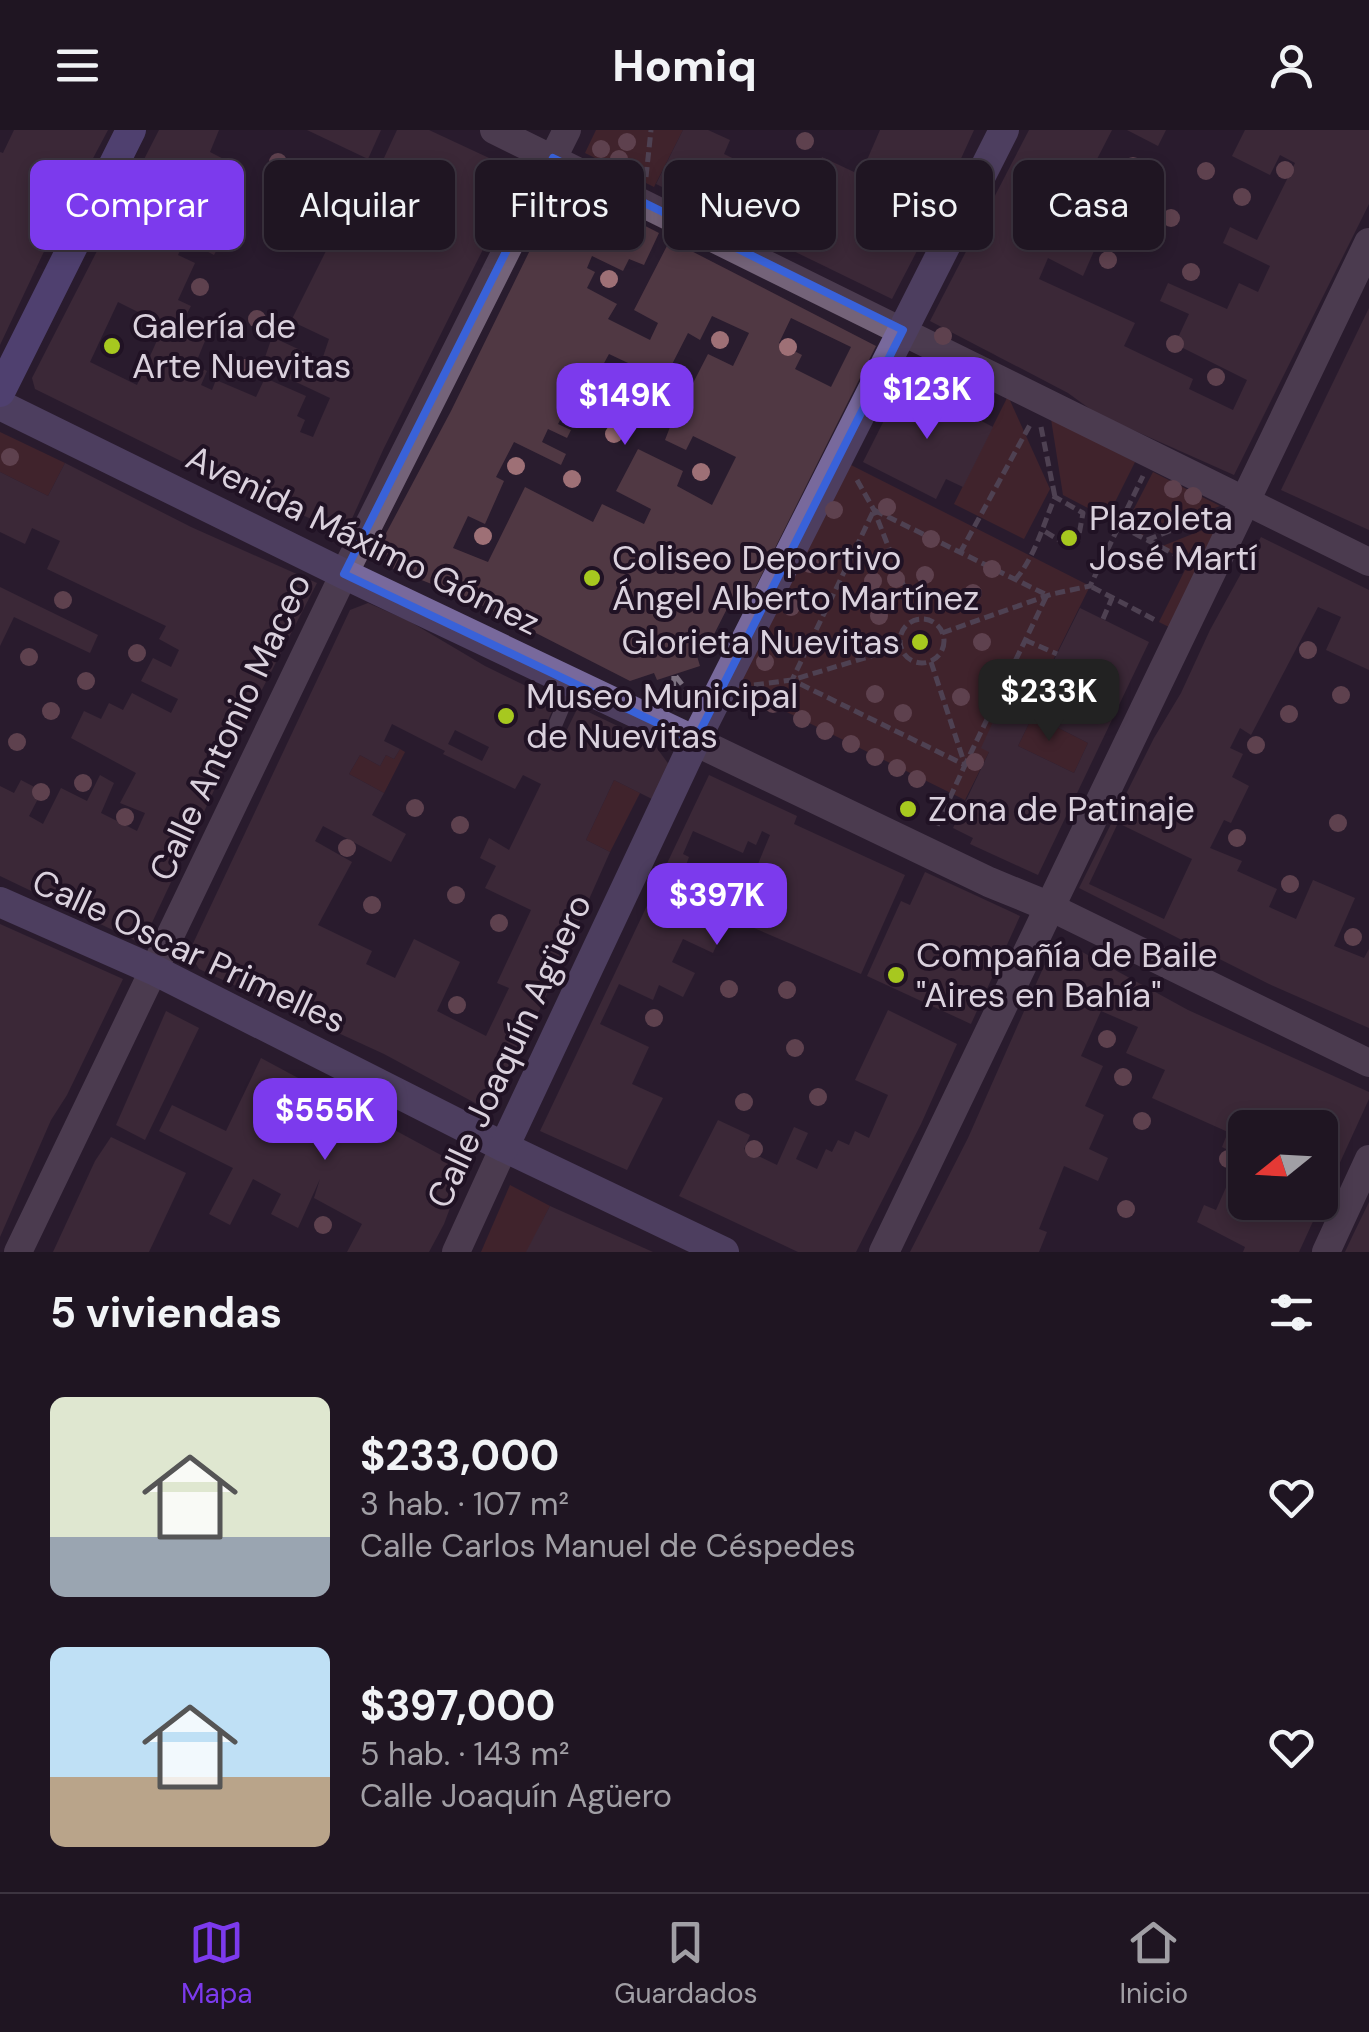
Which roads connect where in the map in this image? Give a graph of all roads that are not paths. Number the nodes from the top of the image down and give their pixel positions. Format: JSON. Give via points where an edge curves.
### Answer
{"nodes":[{"id":1,"x":131,"y":130,"type":"edge"},
{"id":2,"x":494,"y":130,"type":"edge"},
{"id":3,"x":567,"y":130,"type":"edge"},
{"id":4,"x":1004,"y":130,"type":"edge"},
{"id":5,"x":553,"y":158,"type":"junction"},
{"id":6,"x":1369,"y":242,"type":"edge"},
{"id":7,"x":903,"y":330,"type":"junction"},
{"id":8,"x":0,"y":392,"type":"edge"},
{"id":9,"x":0,"y":405,"type":"edge"},
{"id":10,"x":1244,"y":501,"type":"junction"},
{"id":11,"x":1369,"y":562,"type":"edge"},
{"id":12,"x":344,"y":574,"type":"junction"},
{"id":13,"x":573,"y":683,"type":"junction"},
{"id":14,"x":691,"y":729,"type":"junction"},
{"id":15,"x":548,"y":742,"type":"dead end"},
{"id":16,"x":0,"y":902,"type":"edge"},
{"id":17,"x":1050,"y":907,"type":"junction"},
{"id":18,"x":156,"y":971,"type":"junction"},
{"id":19,"x":1369,"y":1063,"type":"edge"},
{"id":20,"x":504,"y":1148,"type":"junction"},
{"id":21,"x":1369,"y":1159,"type":"edge"},
{"id":22,"x":18,"y":1252,"type":"edge"},
{"id":23,"x":456,"y":1252,"type":"edge"},
{"id":24,"x":724,"y":1252,"type":"edge"},
{"id":25,"x":884,"y":1252,"type":"edge"},
{"id":26,"x":1326,"y":1252,"type":"edge"}],
"edges":[{"from":1,"to":8,"type":"main road"},
{"from":2,"to":5,"type":"street"},
{"from":3,"to":5,"type":"street","name":"Calle Antonio Maceo"},
{"from":4,"to":7,"type":"main road","name":"Calle Joaquín Agüero"},
{"from":5,"to":7,"type":"street"},
{"from":5,"to":12,"type":"street","name":"Calle Antonio Maceo"},
{"from":6,"to":10,"type":"street"},
{"from":7,"to":10,"type":"street"},
{"from":7,"to":14,"type":"main road","name":"Calle Joaquín Agüero"},
{"from":9,"to":12,"type":"main road","name":"Avenida Máximo Gómez"},
{"from":10,"to":11,"type":"street"},
{"from":10,"to":17,"type":"street"},
{"from":12,"to":13,"type":"main road","name":"Avenida Máximo Gómez"},
{"from":12,"to":18,"type":"street","name":"Calle Antonio Maceo"},
{"from":13,"to":14,"type":"main road","name":"Avenida Máximo Gómez"},
{"from":13,"to":15,"type":"lane"},
{"from":14,"to":17,"type":"street"},
{"from":14,"to":20,"type":"main road","name":"Calle Joaquín Agüero"},
{"from":16,"to":18,"type":"main road","name":"Calle Oscar Primelles"},
{"from":17,"to":19,"type":"street"},
{"from":17,"to":25,"type":"street"},
{"from":18,"to":20,"type":"main road","name":"Calle Oscar Primelles"},
{"from":18,"to":22,"type":"street","name":"Calle Antonio Maceo"},
{"from":20,"to":23,"type":"street","name":"Calle Joaquín Agüero"},
{"from":20,"to":24,"type":"main road","name":"Calle Oscar Primelles"},
{"from":21,"to":26,"type":"street"}]}
